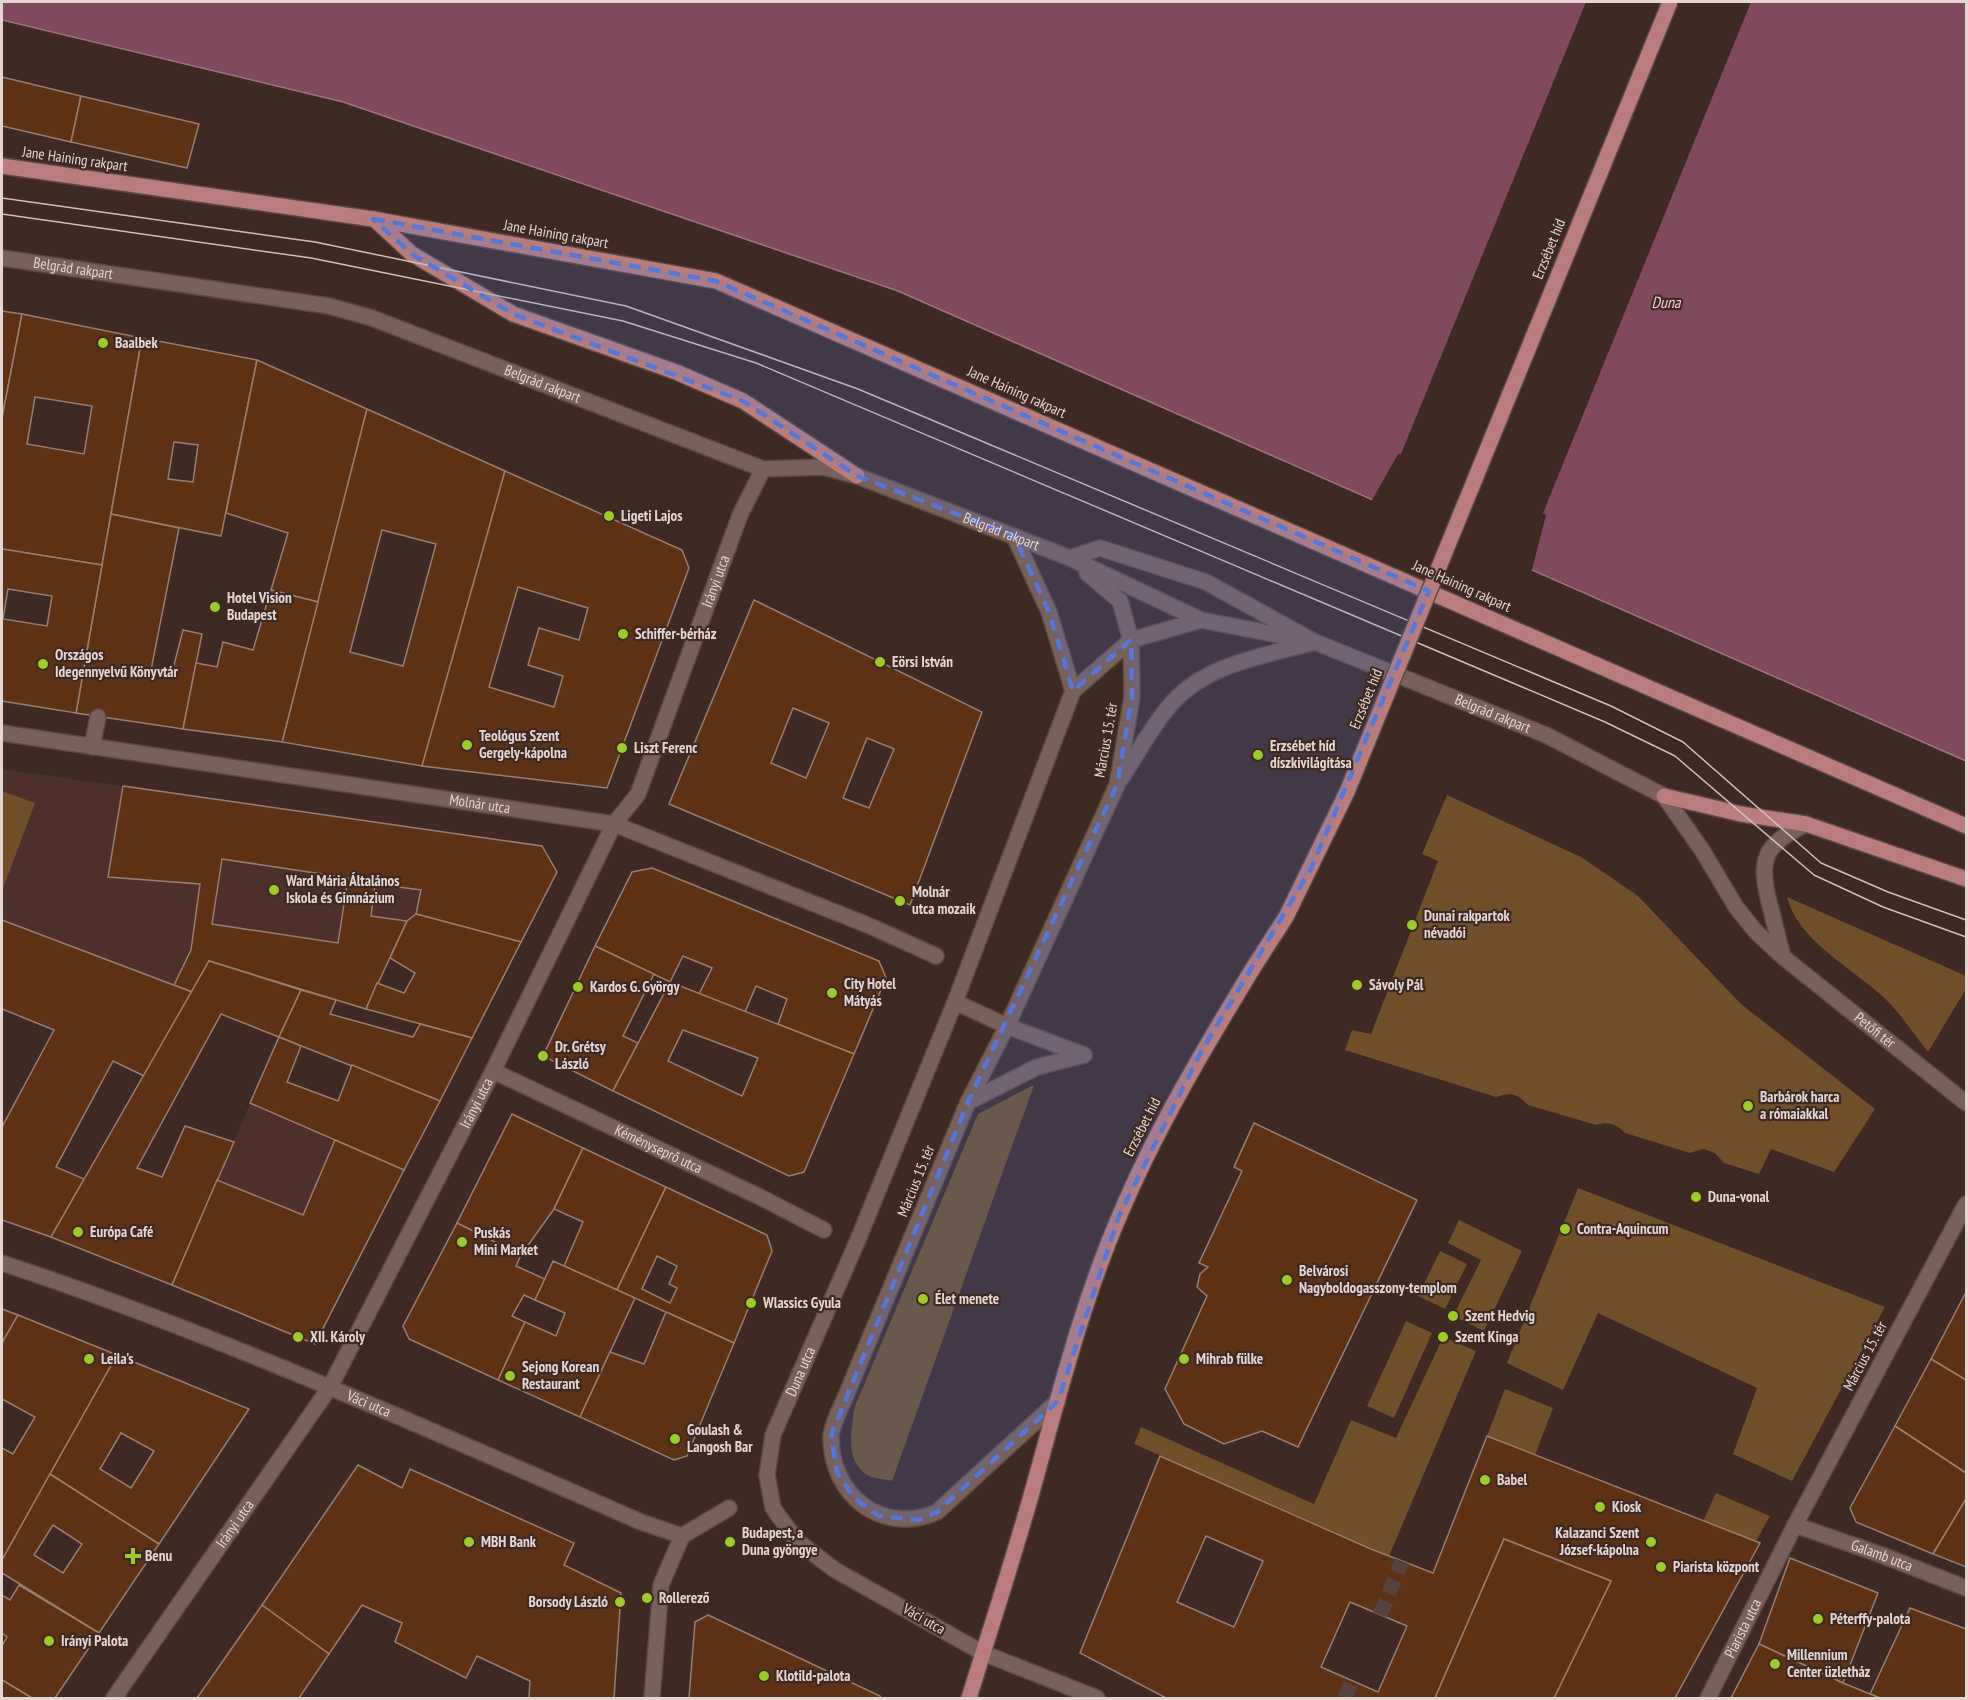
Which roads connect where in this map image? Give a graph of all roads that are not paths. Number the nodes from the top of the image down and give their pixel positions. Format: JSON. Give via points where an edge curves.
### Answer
{"nodes":[{"id":1,"x":1670,"y":2,"type":"edge"},
{"id":2,"x":2,"y":166,"type":"edge"},
{"id":3,"x":374,"y":219,"type":"junction"},
{"id":4,"x":2,"y":258,"type":"edge"},
{"id":5,"x":763,"y":469,"type":"junction"},
{"id":6,"x":857,"y":476,"type":"junction"},
{"id":7,"x":1014,"y":536,"type":"junction"},
{"id":8,"x":1070,"y":558,"type":"junction"},
{"id":9,"x":1201,"y":620,"type":"junction"},
{"id":10,"x":1131,"y":640,"type":"junction"},
{"id":11,"x":1315,"y":642,"type":"junction"},
{"id":12,"x":1073,"y":691,"type":"junction"},
{"id":13,"x":98,"y":717,"type":"dead end"},
{"id":14,"x":2,"y":733,"type":"edge"},
{"id":15,"x":92,"y":747,"type":"junction"},
{"id":16,"x":1117,"y":785,"type":"junction"},
{"id":17,"x":1664,"y":796,"type":"junction"},
{"id":18,"x":614,"y":824,"type":"junction"},
{"id":19,"x":1806,"y":824,"type":"junction"},
{"id":20,"x":1966,"y":826,"type":"edge"},
{"id":21,"x":1966,"y":879,"type":"edge"},
{"id":22,"x":936,"y":956,"type":"dead end"},
{"id":23,"x":1783,"y":957,"type":"junction"},
{"id":24,"x":956,"y":1002,"type":"junction"},
{"id":25,"x":1007,"y":1026,"type":"junction"},
{"id":26,"x":493,"y":1071,"type":"junction"},
{"id":27,"x":968,"y":1102,"type":"junction"},
{"id":28,"x":1966,"y":1103,"type":"edge"},
{"id":29,"x":1966,"y":1204,"type":"edge"},
{"id":30,"x":824,"y":1230,"type":"dead end"},
{"id":31,"x":857,"y":1242,"type":"joint"},
{"id":32,"x":2,"y":1263,"type":"edge"},
{"id":33,"x":330,"y":1387,"type":"junction"},
{"id":34,"x":1059,"y":1396,"type":"junction"},
{"id":35,"x":729,"y":1508,"type":"dead end"},
{"id":36,"x":773,"y":1508,"type":"joint"},
{"id":37,"x":1795,"y":1525,"type":"junction"},
{"id":38,"x":682,"y":1536,"type":"junction"},
{"id":39,"x":1966,"y":1588,"type":"edge"},
{"id":40,"x":983,"y":1653,"type":"junction"},
{"id":41,"x":114,"y":1698,"type":"edge"},
{"id":42,"x":652,"y":1698,"type":"edge"},
{"id":43,"x":969,"y":1698,"type":"edge"},
{"id":44,"x":1096,"y":1698,"type":"edge"},
{"id":45,"x":1708,"y":1698,"type":"edge"}],
"edges":[{"from":1,"to":34,"type":"main road","name":"Erzsébet híd","bridge":true,"via":[[1347,792],[1286,917],[1201,1052],[1154,1142],[1096,1273]]},
{"from":2,"to":3,"type":"main road","name":"Jane Haining rakpart"},
{"from":3,"to":6,"type":"main road","via":[[412,254],[513,314],[744,400]]},
{"from":3,"to":20,"type":"main road","name":"Jane Haining rakpart","via":[[716,281]]},
{"from":4,"to":5,"type":"street","name":"Belgrád rakpart","via":[[329,306],[417,334]]},
{"from":5,"to":6,"type":"street","name":"Belgrád rakpart","via":[[823,467]]},
{"from":5,"to":18,"type":"street","name":"Irányi utca","via":[[740,515],[638,794]]},
{"from":6,"to":7,"type":"street","name":"Belgrád rakpart"},
{"from":7,"to":8,"type":"street","name":"Belgrád rakpart"},
{"from":7,"to":12,"type":"street","via":[[1049,612]]},
{"from":8,"to":9,"type":"street","name":"Belgrád rakpart"},
{"from":8,"to":10,"type":"street","name":"Március 15. tér","via":[[1120,601]]},
{"from":8,"to":11,"type":"street","name":"Belgrád rakpart","via":[[1100,548],[1206,582]]},
{"from":9,"to":10,"type":"street","name":"Március 15. tér"},
{"from":9,"to":11,"type":"street","name":"Belgrád rakpart"},
{"from":10,"to":12,"type":"street","name":"Március 15. tér"},
{"from":10,"to":16,"type":"street","name":"Március 15. tér","via":[[1132,697]]},
{"from":11,"to":16,"type":"street","via":[[1209,674],[1172,702]]},
{"from":11,"to":17,"type":"street","name":"Belgrád rakpart","via":[[1545,735]]},
{"from":12,"to":24,"type":"street","name":"Március 15. tér"},
{"from":13,"to":15,"type":"street"},
{"from":14,"to":15,"type":"street","name":"Molnár utca"},
{"from":15,"to":18,"type":"street","name":"Molnár utca"},
{"from":16,"to":25,"type":"street","name":"Március 15. tér"},
{"from":17,"to":19,"type":"main road"},
{"from":17,"to":23,"type":"street","name":"Petőfi tér","via":[[1736,907]]},
{"from":18,"to":22,"type":"street","name":"Molnár utca"},
{"from":18,"to":26,"type":"street","name":"Irányi utca"},
{"from":19,"to":21,"type":"main road"},
{"from":19,"to":23,"type":"street","via":[[1774,843],[1764,858],[1763,876]]},
{"from":23,"to":28,"type":"street","name":"Petőfi tér"},
{"from":24,"to":25,"type":"street"},
{"from":24,"to":31,"type":"street","name":"Március 15. tér"},
{"from":25,"to":27,"type":"street","name":"Március 15. tér"},
{"from":25,"to":27,"type":"street","via":[[1084,1055],[1037,1067]]},
{"from":26,"to":30,"type":"street","name":"Kéményseprő utca"},
{"from":26,"to":33,"type":"street","name":"Irányi utca"},
{"from":27,"to":34,"type":"street","name":"Március 15. tér","via":[[831,1435],[837,1473],[855,1499],[879,1516],[918,1520],[937,1512]]},
{"from":29,"to":37,"type":"street","name":"Március 15. tér"},
{"from":31,"to":36,"type":"street","name":"Duna utca","via":[[773,1435],[767,1475]]},
{"from":32,"to":33,"type":"street","name":"Váci utca","via":[[79,1288]]},
{"from":33,"to":38,"type":"street","name":"Váci utca","via":[[641,1522]]},
{"from":33,"to":41,"type":"street","name":"Irányi utca"},
{"from":34,"to":40,"type":"main road"},
{"from":35,"to":38,"type":"street"},
{"from":36,"to":40,"type":"street","name":"Váci utca","via":[[797,1541],[835,1570]]},
{"from":37,"to":39,"type":"street","name":"Galamb utca"},
{"from":37,"to":45,"type":"street","name":"Piarista utca"},
{"from":38,"to":42,"type":"street","via":[[661,1585]]},
{"from":40,"to":43,"type":"main road"},
{"from":40,"to":44,"type":"street","name":"Váci utca"}]}
